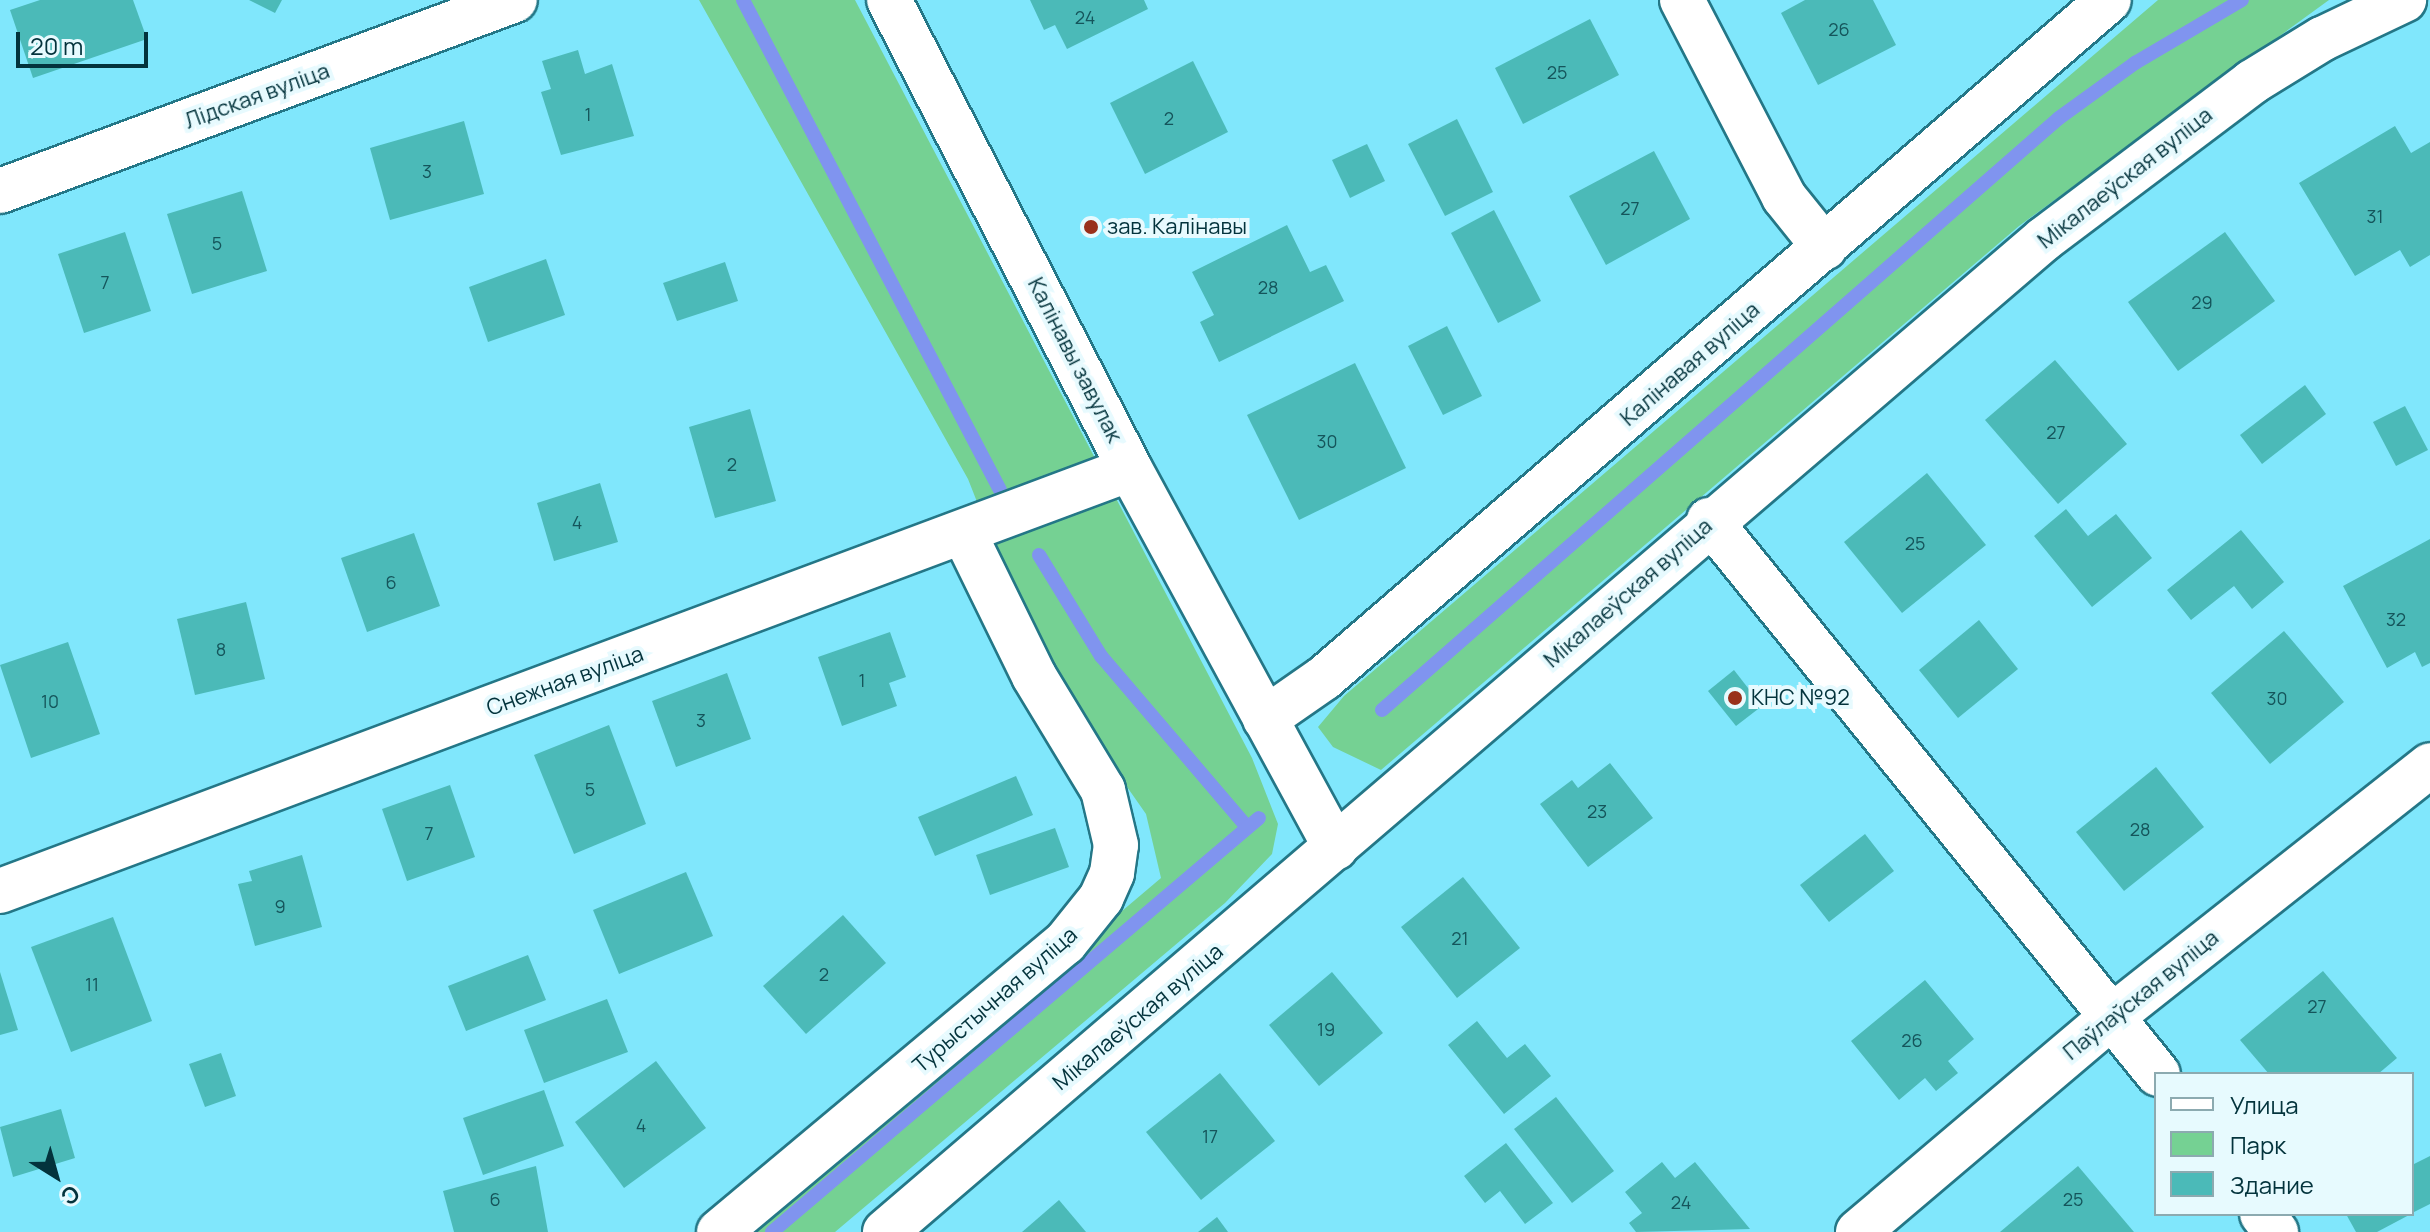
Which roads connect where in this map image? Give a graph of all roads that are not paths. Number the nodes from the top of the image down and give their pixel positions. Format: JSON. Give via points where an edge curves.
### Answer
{"nodes":[{"id":1,"x":515,"y":0,"type":"edge"},
{"id":2,"x":889,"y":0,"type":"edge"},
{"id":3,"x":1682,"y":0,"type":"edge"},
{"id":4,"x":2109,"y":0,"type":"edge"},
{"id":5,"x":2404,"y":0,"type":"edge"},
{"id":6,"x":0,"y":191,"type":"edge"},
{"id":7,"x":1825,"y":248,"type":"junction"},
{"id":8,"x":1130,"y":469,"type":"junction"},
{"id":9,"x":1709,"y":520,"type":"junction"},
{"id":10,"x":964,"y":533,"type":"junction"},
{"id":11,"x":1265,"y":719,"type":"junction"},
{"id":12,"x":2430,"y":765,"type":"edge"},
{"id":13,"x":1336,"y":848,"type":"junction"},
{"id":14,"x":0,"y":891,"type":"edge"},
{"id":15,"x":2114,"y":1015,"type":"junction"},
{"id":16,"x":2157,"y":1072,"type":"edge"},
{"id":17,"x":2264,"y":1216,"type":"edge"},
{"id":18,"x":719,"y":1232,"type":"edge"},
{"id":19,"x":885,"y":1232,"type":"edge"},
{"id":20,"x":1858,"y":1232,"type":"edge"},
{"id":21,"x":2276,"y":1232,"type":"edge"}],
"edges":[{"from":1,"to":6,"type":"street","name":"Лідская вуліца"},
{"from":2,"to":8,"type":"street","name":"Калінавы завулак"},
{"from":3,"to":7,"type":"street","via":[[1784,197]]},
{"from":4,"to":7,"type":"street","name":"Калінавая вуліца"},
{"from":5,"to":9,"type":"street","name":"Мікалаеўская вуліца","via":[[2322,39],[2180,133]]},
{"from":7,"to":11,"type":"street","name":"Калінавая вуліца","via":[[1324,678]]},
{"from":8,"to":10,"type":"street","name":"Снежная вуліца"},
{"from":8,"to":11,"type":"street","name":"Калінавы завулак"},
{"from":9,"to":13,"type":"street","name":"Мікалаеўская вуліца"},
{"from":9,"to":15,"type":"street"},
{"from":10,"to":14,"type":"street","name":"Снежная вуліца"},
{"from":10,"to":18,"type":"street","name":"Турыстычная вуліца","via":[[1034,676],[1103,790],[1116,845],[1112,873],[1101,898],[1065,943]]},
{"from":11,"to":13,"type":"street","name":"Калінавы завулак"},
{"from":12,"to":15,"type":"street","name":"Паўлаўская вуліца"},
{"from":13,"to":19,"type":"street","name":"Мікалаеўская вуліца"},
{"from":15,"to":16,"type":"street"},
{"from":15,"to":20,"type":"street","name":"Паўлаўская вуліца"},
{"from":17,"to":21,"type":"street"}]}
